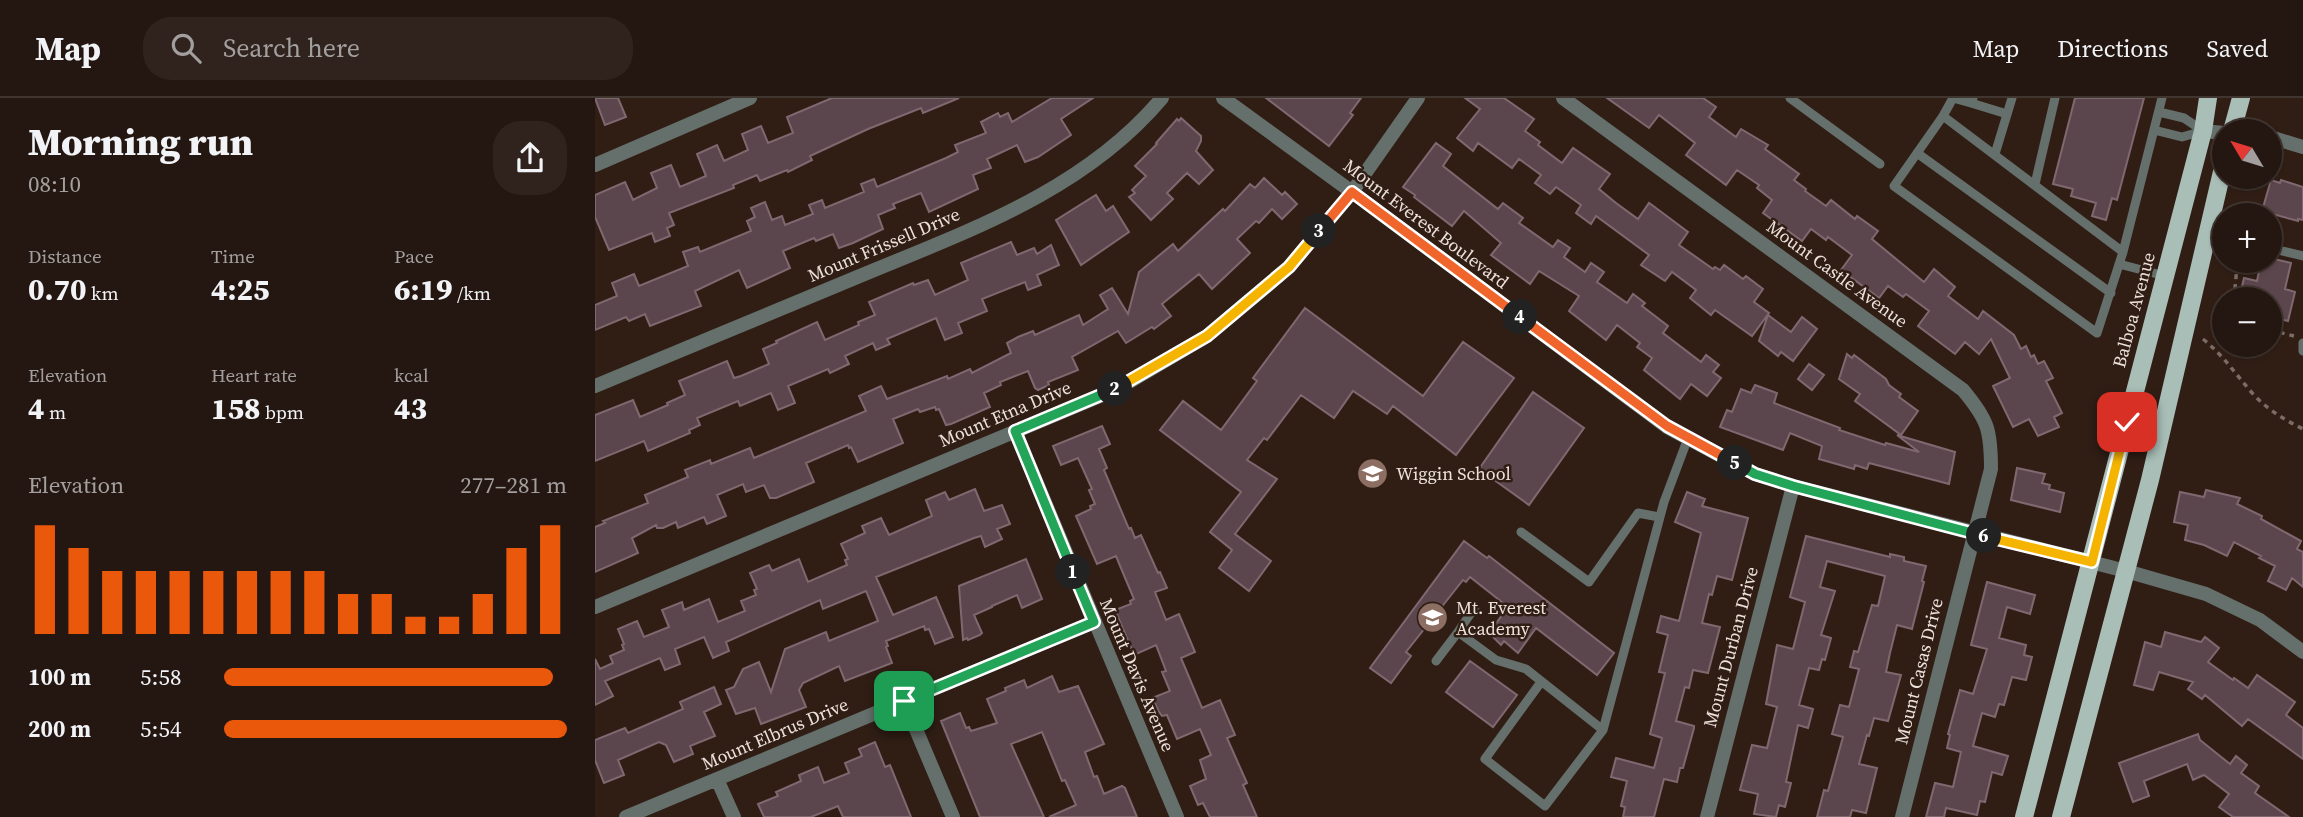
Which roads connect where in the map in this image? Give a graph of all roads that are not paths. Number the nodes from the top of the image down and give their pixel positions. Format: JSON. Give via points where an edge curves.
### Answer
{"nodes":[{"id":1,"x":750,"y":98,"type":"edge"},
{"id":2,"x":1162,"y":98,"type":"edge"},
{"id":3,"x":1223,"y":98,"type":"edge"},
{"id":4,"x":1418,"y":98,"type":"edge"},
{"id":5,"x":1563,"y":98,"type":"edge"},
{"id":6,"x":1790,"y":98,"type":"edge"},
{"id":7,"x":2012,"y":98,"type":"edge"},
{"id":8,"x":2055,"y":98,"type":"edge"},
{"id":9,"x":2162,"y":98,"type":"edge"},
{"id":10,"x":2208,"y":98,"type":"edge"},
{"id":11,"x":2241,"y":98,"type":"edge"},
{"id":12,"x":1972,"y":101,"type":"edge"},
{"id":13,"x":2159,"y":112,"type":"junction"},
{"id":14,"x":2007,"y":114,"type":"junction"},
{"id":15,"x":1943,"y":116,"type":"junction"},
{"id":16,"x":2235,"y":119,"type":"edge"},
{"id":17,"x":2154,"y":130,"type":"junction"},
{"id":18,"x":2203,"y":131,"type":"junction"},
{"id":19,"x":2212,"y":132,"type":"edge"},
{"id":20,"x":2282,"y":141,"type":"edge"},
{"id":21,"x":2303,"y":147,"type":"edge"},
{"id":22,"x":1917,"y":153,"type":"junction"},
{"id":23,"x":1995,"y":154,"type":"junction"},
{"id":24,"x":1880,"y":164,"type":"dead end"},
{"id":25,"x":595,"y":165,"type":"edge"},
{"id":26,"x":2035,"y":184,"type":"junction"},
{"id":27,"x":2218,"y":189,"type":"edge"},
{"id":28,"x":1352,"y":192,"type":"junction"},
{"id":29,"x":2282,"y":251,"type":"edge"},
{"id":30,"x":2123,"y":252,"type":"junction"},
{"id":31,"x":2303,"y":256,"type":"edge"},
{"id":32,"x":2119,"y":264,"type":"junction"},
{"id":33,"x":2165,"y":276,"type":"junction"},
{"id":34,"x":2111,"y":293,"type":"junction"},
{"id":35,"x":2303,"y":344,"type":"edge"},
{"id":36,"x":2303,"y":351,"type":"edge"},
{"id":37,"x":595,"y":386,"type":"edge"},
{"id":38,"x":1015,"y":431,"type":"junction"},
{"id":39,"x":1688,"y":438,"type":"junction"},
{"id":40,"x":1793,"y":486,"type":"junction"},
{"id":41,"x":1659,"y":517,"type":"junction"},
{"id":42,"x":1521,"y":532,"type":"dead end"},
{"id":43,"x":1974,"y":534,"type":"junction"},
{"id":44,"x":2092,"y":562,"type":"junction"},
{"id":45,"x":2126,"y":571,"type":"junction"},
{"id":46,"x":595,"y":607,"type":"edge"},
{"id":47,"x":1475,"y":607,"type":"dead end"},
{"id":48,"x":1094,"y":622,"type":"junction"},
{"id":49,"x":1458,"y":632,"type":"junction"},
{"id":50,"x":2303,"y":652,"type":"edge"},
{"id":51,"x":1436,"y":661,"type":"dead end"},
{"id":52,"x":1541,"y":681,"type":"junction"},
{"id":53,"x":904,"y":701,"type":"junction"},
{"id":54,"x":1603,"y":730,"type":"junction"},
{"id":55,"x":717,"y":779,"type":"junction"},
{"id":56,"x":626,"y":817,"type":"edge"},
{"id":57,"x":734,"y":817,"type":"edge"},
{"id":58,"x":953,"y":817,"type":"edge"},
{"id":59,"x":1177,"y":817,"type":"edge"},
{"id":60,"x":1707,"y":817,"type":"edge"},
{"id":61,"x":1902,"y":817,"type":"edge"},
{"id":62,"x":2024,"y":817,"type":"edge"},
{"id":63,"x":2061,"y":817,"type":"edge"}],
"edges":[{"from":1,"to":25,"type":"street"},
{"from":2,"to":37,"type":"street","name":"Mount Frissell Drive","via":[[1142,122],[1083,171],[1007,215]]},
{"from":3,"to":28,"type":"street","name":"Mount Everest Boulevard"},
{"from":4,"to":28,"type":"street","name":"Mount Etna Drive"},
{"from":5,"to":43,"type":"street","name":"Mount Castle Avenue","via":[[1963,390],[1981,412],[1991,436],[1991,469]]},
{"from":6,"to":24,"type":"lane"},
{"from":7,"to":14,"type":"lane"},
{"from":8,"to":26,"type":"lane"},
{"from":9,"to":13,"type":"lane"},
{"from":10,"to":18,"type":"main road","name":"Balboa Avenue"},
{"from":11,"to":16,"type":"main road"},
{"from":12,"to":14,"type":"lane"},
{"from":12,"to":15,"type":"lane","via":[[1953,98]]},
{"from":13,"to":17,"type":"lane"},
{"from":13,"to":18,"type":"lane","via":[[2184,118]]},
{"from":14,"to":23,"type":"lane"},
{"from":15,"to":22,"type":"lane"},
{"from":15,"to":23,"type":"lane"},
{"from":17,"to":18,"type":"lane","via":[[2182,137]]},
{"from":17,"to":30,"type":"lane"},
{"from":18,"to":19,"type":"street"},
{"from":18,"to":33,"type":"main road","name":"Balboa Avenue"},
{"from":20,"to":21,"type":"street"},
{"from":22,"to":34,"type":"lane"},
{"from":22,"to":34,"type":"lane","via":[[1894,186],[2097,333]]},
{"from":23,"to":26,"type":"lane"},
{"from":26,"to":30,"type":"lane"},
{"from":27,"to":45,"type":"main road"},
{"from":28,"to":38,"type":"street","name":"Mount Etna Drive","via":[[1289,267],[1207,336],[1119,387]]},
{"from":28,"to":39,"type":"street","name":"Mount Everest Boulevard"},
{"from":29,"to":31,"type":"lane"},
{"from":30,"to":32,"type":"lane"},
{"from":32,"to":33,"type":"lane"},
{"from":32,"to":34,"type":"lane"},
{"from":33,"to":44,"type":"main road","name":"Balboa Avenue"},
{"from":35,"to":36,"type":"lane"},
{"from":38,"to":46,"type":"street","name":"Mount Etna Drive"},
{"from":38,"to":48,"type":"street","name":"Mount Davis Avenue"},
{"from":39,"to":40,"type":"street","name":"Mount Everest Boulevard","via":[[1755,474]]},
{"from":39,"to":41,"type":"lane"},
{"from":40,"to":43,"type":"street","name":"Mount Everest Boulevard"},
{"from":40,"to":60,"type":"street","name":"Mount Durban Drive"},
{"from":41,"to":42,"type":"lane","via":[[1638,513],[1589,582]]},
{"from":41,"to":54,"type":"lane"},
{"from":43,"to":44,"type":"street","name":"Mount Everest Boulevard"},
{"from":43,"to":61,"type":"street","name":"Mount Casas Drive"},
{"from":44,"to":45,"type":"street","name":"Mount Everest Boulevard"},
{"from":44,"to":62,"type":"main road","name":"Balboa Avenue"},
{"from":45,"to":50,"type":"street","name":"Mount Everest Boulevard","via":[[2206,594],[2260,620]]},
{"from":45,"to":63,"type":"main road"},
{"from":47,"to":49,"type":"lane"},
{"from":48,"to":53,"type":"street","name":"Mount Elbrus Drive"},
{"from":48,"to":59,"type":"street","name":"Mount Davis Avenue"},
{"from":49,"to":51,"type":"lane"},
{"from":49,"to":52,"type":"lane","via":[[1496,660],[1526,669]]},
{"from":52,"to":54,"type":"lane"},
{"from":52,"to":54,"type":"lane","via":[[1485,759],[1545,806]]},
{"from":53,"to":55,"type":"street","name":"Mount Elbrus Drive"},
{"from":53,"to":58,"type":"street"},
{"from":55,"to":56,"type":"street","name":"Mount Elbrus Drive"},
{"from":55,"to":57,"type":"street"}]}
